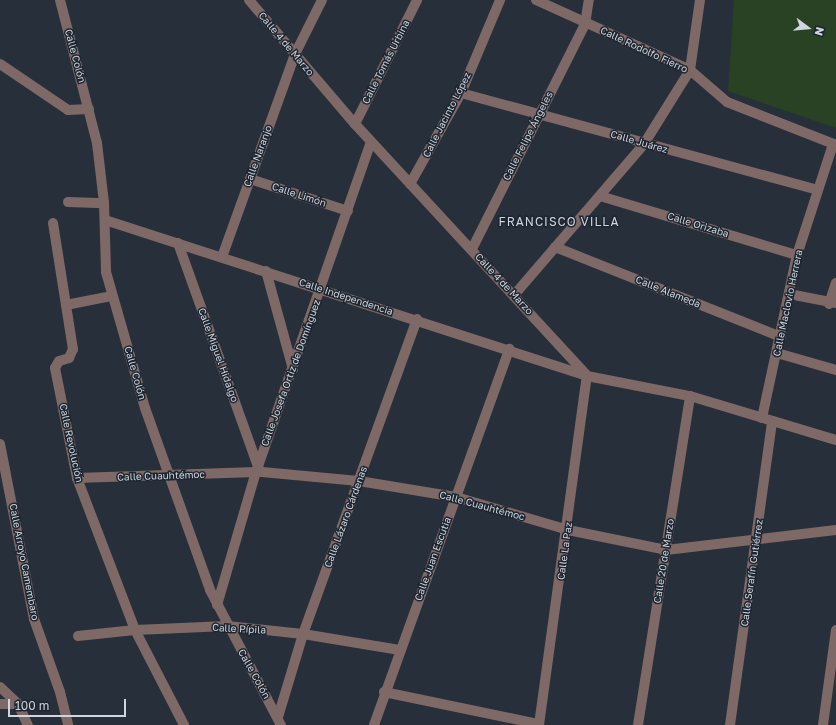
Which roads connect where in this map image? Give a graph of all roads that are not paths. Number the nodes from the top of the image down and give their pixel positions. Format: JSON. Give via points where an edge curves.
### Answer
{"nodes":[{"id":1,"x":60,"y":0,"type":"edge"},
{"id":2,"x":249,"y":0,"type":"edge"},
{"id":3,"x":322,"y":0,"type":"edge"},
{"id":4,"x":417,"y":0,"type":"edge"},
{"id":5,"x":500,"y":0,"type":"edge"},
{"id":6,"x":536,"y":0,"type":"edge"},
{"id":7,"x":589,"y":0,"type":"edge"},
{"id":8,"x":700,"y":0,"type":"edge"},
{"id":9,"x":585,"y":24,"type":"junction"},
{"id":10,"x":295,"y":54,"type":"junction"},
{"id":11,"x":0,"y":64,"type":"edge"},
{"id":12,"x":690,"y":70,"type":"junction"},
{"id":13,"x":461,"y":92,"type":"junction"},
{"id":14,"x":89,"y":108,"type":"junction"},
{"id":15,"x":540,"y":114,"type":"junction"},
{"id":16,"x":355,"y":124,"type":"junction"},
{"id":17,"x":372,"y":142,"type":"junction"},
{"id":18,"x":644,"y":144,"type":"junction"},
{"id":19,"x":834,"y":144,"type":"edge"},
{"id":20,"x":250,"y":179,"type":"junction"},
{"id":21,"x":410,"y":184,"type":"junction"},
{"id":22,"x":818,"y":190,"type":"junction"},
{"id":23,"x":600,"y":196,"type":"junction"},
{"id":24,"x":68,"y":202,"type":"dead end"},
{"id":25,"x":104,"y":203,"type":"junction"},
{"id":26,"x":348,"y":211,"type":"junction"},
{"id":27,"x":104,"y":220,"type":"junction"},
{"id":28,"x":53,"y":223,"type":"dead end"},
{"id":29,"x":178,"y":243,"type":"junction"},
{"id":30,"x":555,"y":247,"type":"junction"},
{"id":31,"x":472,"y":249,"type":"junction"},
{"id":32,"x":796,"y":255,"type":"junction"},
{"id":33,"x":222,"y":257,"type":"junction"},
{"id":34,"x":266,"y":271,"type":"junction"},
{"id":35,"x":836,"y":283,"type":"edge"},
{"id":36,"x":322,"y":289,"type":"junction"},
{"id":37,"x":515,"y":294,"type":"junction"},
{"id":38,"x":789,"y":294,"type":"junction"},
{"id":39,"x":112,"y":296,"type":"junction"},
{"id":40,"x":832,"y":304,"type":"edge"},
{"id":41,"x":66,"y":305,"type":"junction"},
{"id":42,"x":417,"y":319,"type":"junction"},
{"id":43,"x":781,"y":337,"type":"junction"},
{"id":44,"x":509,"y":349,"type":"junction"},
{"id":45,"x":777,"y":353,"type":"junction"},
{"id":46,"x":293,"y":368,"type":"junction"},
{"id":47,"x":836,"y":370,"type":"edge"},
{"id":48,"x":587,"y":376,"type":"junction"},
{"id":49,"x":690,"y":396,"type":"junction"},
{"id":50,"x":767,"y":419,"type":"junction"},
{"id":51,"x":836,"y":440,"type":"edge"},
{"id":52,"x":0,"y":444,"type":"edge"},
{"id":53,"x":1,"y":457,"type":"edge"},
{"id":54,"x":257,"y":470,"type":"junction"},
{"id":55,"x":170,"y":476,"type":"junction"},
{"id":56,"x":77,"y":478,"type":"junction"},
{"id":57,"x":359,"y":481,"type":"junction"},
{"id":58,"x":456,"y":497,"type":"junction"},
{"id":59,"x":568,"y":530,"type":"junction"},
{"id":60,"x":836,"y":530,"type":"edge"},
{"id":61,"x":757,"y":540,"type":"junction"},
{"id":62,"x":666,"y":550,"type":"junction"},
{"id":63,"x":217,"y":605,"type":"junction"},
{"id":64,"x":227,"y":626,"type":"junction"},
{"id":65,"x":135,"y":630,"type":"junction"},
{"id":66,"x":836,"y":630,"type":"edge"},
{"id":67,"x":303,"y":634,"type":"junction"},
{"id":68,"x":78,"y":636,"type":"dead end"},
{"id":69,"x":400,"y":650,"type":"junction"},
{"id":70,"x":0,"y":687,"type":"edge"},
{"id":71,"x":384,"y":692,"type":"junction"},
{"id":72,"x":0,"y":704,"type":"edge"},
{"id":73,"x":18,"y":704,"type":"junction"},
{"id":74,"x":279,"y":721,"type":"edge"},
{"id":75,"x":30,"y":724,"type":"edge"},
{"id":76,"x":539,"y":724,"type":"edge"},
{"id":77,"x":68,"y":725,"type":"edge"},
{"id":78,"x":184,"y":725,"type":"edge"},
{"id":79,"x":374,"y":725,"type":"edge"},
{"id":80,"x":638,"y":725,"type":"edge"},
{"id":81,"x":730,"y":725,"type":"edge"},
{"id":82,"x":823,"y":725,"type":"edge"}],
"edges":[{"from":1,"to":14,"type":"street","name":"Calle Colón"},
{"from":2,"to":10,"type":"street","name":"Calle 4 de Marzo"},
{"from":3,"to":10,"type":"street","name":"Calle Naranjo"},
{"from":4,"to":16,"type":"street","name":"Calle Tomás Urbina"},
{"from":5,"to":13,"type":"street","name":"Calle Jacinto López"},
{"from":6,"to":9,"type":"street","name":"Calle Rodolfo Fierro"},
{"from":7,"to":9,"type":"street","name":"Calle Felipe Ángeles"},
{"from":8,"to":12,"type":"street"},
{"from":9,"to":12,"type":"street","name":"Calle Rodolfo Fierro"},
{"from":9,"to":15,"type":"street","name":"Calle Felipe Ángeles"},
{"from":10,"to":16,"type":"street","name":"Calle 4 de Marzo"},
{"from":10,"to":20,"type":"street","name":"Calle Naranjo"},
{"from":11,"to":14,"type":"street","via":[[68,110]]},
{"from":12,"to":18,"type":"street"},
{"from":12,"to":19,"type":"street","name":"Calle Rodolfo Fierro","via":[[727,102]]},
{"from":13,"to":15,"type":"street","name":"Calle Juárez"},
{"from":13,"to":21,"type":"street","name":"Calle Jacinto López"},
{"from":14,"to":25,"type":"street","name":"Calle Colón","via":[[97,143]]},
{"from":15,"to":18,"type":"street","name":"Calle Juárez"},
{"from":15,"to":31,"type":"street","name":"Calle Felipe Ángeles"},
{"from":16,"to":17,"type":"street","name":"Calle 4 de Marzo"},
{"from":17,"to":21,"type":"street","name":"Calle 4 de Marzo"},
{"from":17,"to":26,"type":"street","name":"Calle Josefa Ortiz de Domínguez"},
{"from":18,"to":22,"type":"street","name":"Calle Juárez"},
{"from":18,"to":23,"type":"street"},
{"from":19,"to":22,"type":"street","name":"Calle Maclovio Herrera"},
{"from":20,"to":26,"type":"street","name":"Calle Limón"},
{"from":20,"to":33,"type":"street","name":"Calle Naranjo"},
{"from":21,"to":31,"type":"street","name":"Calle 4 de Marzo"},
{"from":22,"to":32,"type":"street","name":"Calle Maclovio Herrera"},
{"from":23,"to":30,"type":"street"},
{"from":23,"to":32,"type":"street","name":"Calle Orizaba"},
{"from":24,"to":25,"type":"street"},
{"from":25,"to":27,"type":"street","name":"Calle Colón"},
{"from":26,"to":36,"type":"street","name":"Calle Josefa Ortiz de Domínguez"},
{"from":27,"to":29,"type":"street","name":"Calle Independencia"},
{"from":27,"to":39,"type":"street","name":"Calle Colón","via":[[106,272]]},
{"from":28,"to":41,"type":"street","name":"Calle Revolución"},
{"from":29,"to":33,"type":"street","name":"Calle Independencia"},
{"from":29,"to":54,"type":"street","name":"Calle Miguel Hidalgo"},
{"from":30,"to":37,"type":"street"},
{"from":30,"to":43,"type":"street","name":"Calle Alameda"},
{"from":31,"to":37,"type":"street","name":"Calle 4 de Marzo"},
{"from":32,"to":38,"type":"street","name":"Calle Maclovio Herrera"},
{"from":33,"to":34,"type":"street","name":"Calle Independencia"},
{"from":34,"to":36,"type":"street","name":"Calle Independencia"},
{"from":34,"to":46,"type":"street"},
{"from":35,"to":40,"type":"street"},
{"from":36,"to":42,"type":"street","name":"Calle Independencia"},
{"from":36,"to":46,"type":"street","name":"Calle Josefa Ortiz de Domínguez"},
{"from":37,"to":48,"type":"street","name":"Calle 4 de Marzo"},
{"from":38,"to":40,"type":"street"},
{"from":38,"to":43,"type":"street","name":"Calle Maclovio Herrera"},
{"from":39,"to":41,"type":"street"},
{"from":39,"to":55,"type":"street","name":"Calle Colón","via":[[145,408]]},
{"from":41,"to":56,"type":"street","name":"Calle Revolución","via":[[73,354],[56,364],[55,368]]},
{"from":42,"to":44,"type":"street","name":"Calle Independencia"},
{"from":42,"to":57,"type":"street","name":"Calle Lázaro Cárdenas"},
{"from":43,"to":45,"type":"street","name":"Calle Maclovio Herrera"},
{"from":44,"to":48,"type":"street","name":"Calle Independencia"},
{"from":44,"to":58,"type":"street","name":"Calle Juan Escutia"},
{"from":45,"to":47,"type":"street"},
{"from":45,"to":50,"type":"street","name":"Calle Maclovio Herrera"},
{"from":46,"to":54,"type":"street","name":"Calle Josefa Ortiz de Domínguez"},
{"from":48,"to":49,"type":"street"},
{"from":48,"to":59,"type":"street","name":"Calle La Paz"},
{"from":49,"to":50,"type":"street"},
{"from":49,"to":62,"type":"street","name":"Calle 20 de Marzo"},
{"from":50,"to":51,"type":"street"},
{"from":50,"to":61,"type":"street","name":"Calle Serafín Gutiérrez"},
{"from":52,"to":53,"type":"street","name":"Calle Arroyo Camembaro"},
{"from":53,"to":77,"type":"street","name":"Calle Arroyo Camembaro","via":[[34,619]]},
{"from":54,"to":55,"type":"street","name":"Calle Cuauhtémoc"},
{"from":54,"to":57,"type":"street","name":"Calle Cuauhtémoc"},
{"from":54,"to":63,"type":"street","name":"Calle Josefa Ortiz de Domínguez"},
{"from":55,"to":56,"type":"street","name":"Calle Cuauhtémoc"},
{"from":55,"to":63,"type":"street","name":"Calle Colón"},
{"from":56,"to":65,"type":"street","name":"Calle Revolución"},
{"from":57,"to":58,"type":"street","name":"Calle Cuauhtémoc"},
{"from":57,"to":67,"type":"street","name":"Calle Lázaro Cárdenas"},
{"from":58,"to":59,"type":"street","name":"Calle Cuauhtémoc"},
{"from":58,"to":69,"type":"street","name":"Calle Juan Escutia"},
{"from":59,"to":62,"type":"street","name":"Calle Cuauhtémoc"},
{"from":59,"to":76,"type":"street","name":"Calle La Paz"},
{"from":60,"to":61,"type":"street","name":"Calle Cuauhtémoc"},
{"from":61,"to":62,"type":"street","name":"Calle Cuauhtémoc"},
{"from":61,"to":81,"type":"street","name":"Calle Serafín Gutiérrez"},
{"from":62,"to":80,"type":"street","name":"Calle 20 de Marzo"},
{"from":63,"to":64,"type":"street","name":"Calle Colón"},
{"from":64,"to":65,"type":"street","name":"Calle Pípila"},
{"from":64,"to":67,"type":"street","name":"Calle Pípila"},
{"from":64,"to":74,"type":"street","name":"Calle Colón"},
{"from":65,"to":68,"type":"street","name":"Calle Pípila"},
{"from":65,"to":78,"type":"street","name":"Calle Revolución"},
{"from":66,"to":82,"type":"street"},
{"from":67,"to":69,"type":"street","name":"Calle Pípila"},
{"from":67,"to":74,"type":"street","name":"Calle Lázaro Cárdenas"},
{"from":69,"to":71,"type":"street","name":"Calle Juan Escutia"},
{"from":70,"to":73,"type":"street"},
{"from":71,"to":76,"type":"street"},
{"from":71,"to":79,"type":"street","name":"Calle Juan Escutia"},
{"from":72,"to":73,"type":"street"},
{"from":73,"to":75,"type":"street"}]}
